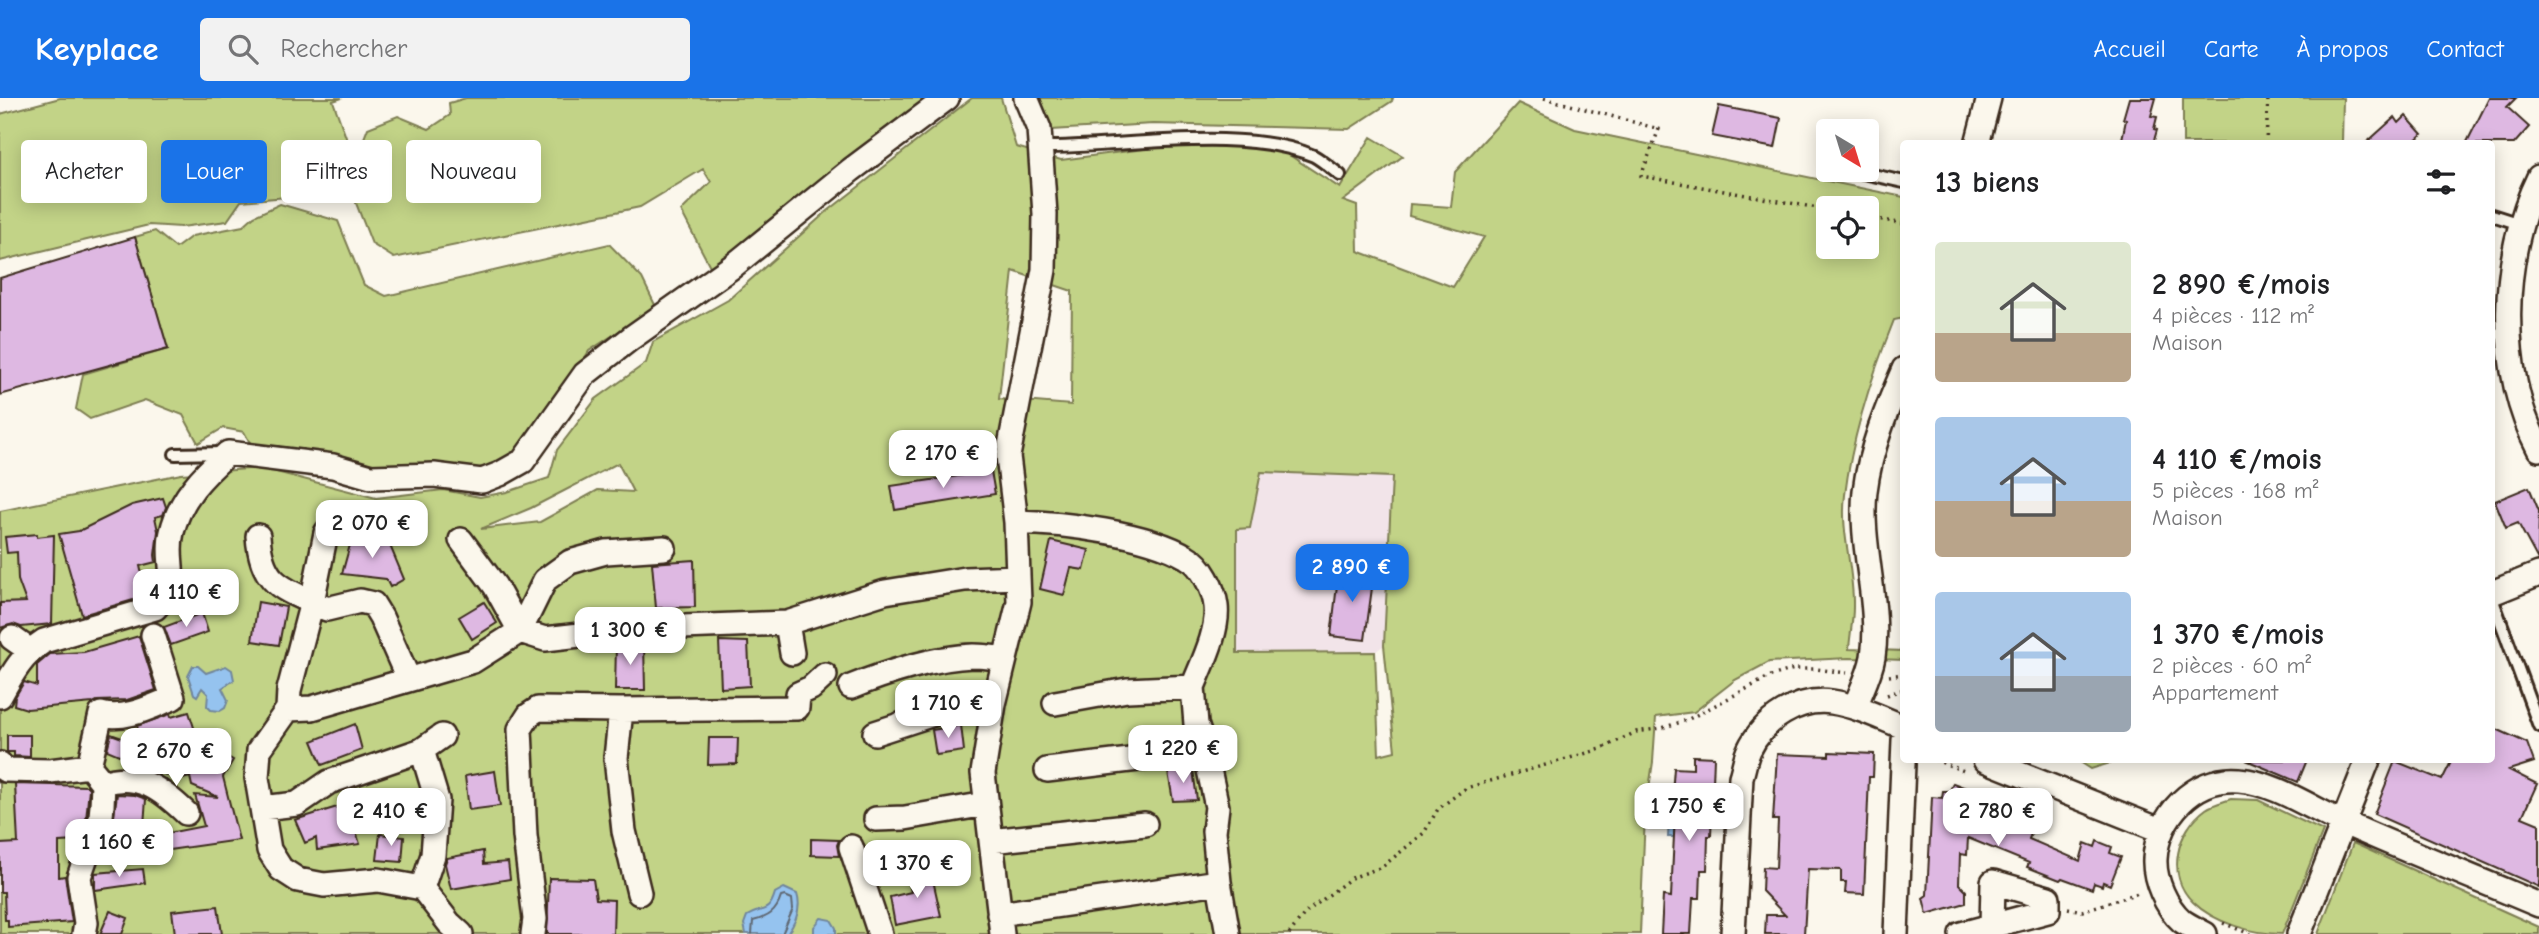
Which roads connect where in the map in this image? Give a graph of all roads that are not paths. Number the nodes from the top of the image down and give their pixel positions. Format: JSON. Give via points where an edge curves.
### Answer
{"nodes":[{"id":1,"x":947,"y":98,"type":"edge"},
{"id":2,"x":1026,"y":98,"type":"edge"},
{"id":3,"x":1989,"y":98,"type":"edge"},
{"id":4,"x":1978,"y":140,"type":"edge"},
{"id":5,"x":1040,"y":147,"type":"junction"},
{"id":6,"x":1340,"y":175,"type":"dead end"},
{"id":7,"x":1880,"y":177,"type":"edge"},
{"id":8,"x":2539,"y":177,"type":"edge"},
{"id":9,"x":1900,"y":181,"type":"edge"},
{"id":10,"x":2495,"y":216,"type":"edge"},
{"id":11,"x":2520,"y":224,"type":"junction"},
{"id":12,"x":2501,"y":333,"type":"edge"},
{"id":13,"x":1900,"y":379,"type":"edge"},
{"id":14,"x":2539,"y":450,"type":"edge"},
{"id":15,"x":228,"y":453,"type":"junction"},
{"id":16,"x":175,"y":454,"type":"dead end"},
{"id":17,"x":367,"y":519,"type":"dead end"},
{"id":18,"x":1016,"y":522,"type":"junction"},
{"id":19,"x":258,"y":536,"type":"dead end"},
{"id":20,"x":461,"y":540,"type":"dead end"},
{"id":21,"x":664,"y":548,"type":"dead end"},
{"id":22,"x":2539,"y":574,"type":"edge"},
{"id":23,"x":1018,"y":577,"type":"junction"},
{"id":24,"x":2495,"y":595,"type":"edge"},
{"id":25,"x":312,"y":602,"type":"junction"},
{"id":26,"x":2495,"y":604,"type":"edge"},
{"id":27,"x":787,"y":623,"type":"junction"},
{"id":28,"x":520,"y":631,"type":"junction"},
{"id":29,"x":153,"y":635,"type":"dead end"},
{"id":30,"x":792,"y":653,"type":"dead end"},
{"id":31,"x":1005,"y":658,"type":"junction"},
{"id":32,"x":825,"y":675,"type":"dead end"},
{"id":33,"x":408,"y":678,"type":"junction"},
{"id":34,"x":851,"y":687,"type":"dead end"},
{"id":35,"x":1193,"y":687,"type":"junction"},
{"id":36,"x":0,"y":696,"type":"edge"},
{"id":37,"x":1055,"y":703,"type":"dead end"},
{"id":38,"x":994,"y":704,"type":"junction"},
{"id":39,"x":1855,"y":707,"type":"junction"},
{"id":40,"x":288,"y":709,"type":"junction"},
{"id":41,"x":621,"y":710,"type":"junction"},
{"id":42,"x":1900,"y":725,"type":"edge"},
{"id":43,"x":2539,"y":726,"type":"edge"},
{"id":44,"x":875,"y":733,"type":"dead end"},
{"id":45,"x":442,"y":736,"type":"dead end"},
{"id":46,"x":422,"y":750,"type":"junction"},
{"id":47,"x":1206,"y":751,"type":"junction"},
{"id":48,"x":1903,"y":763,"type":"edge"},
{"id":49,"x":1992,"y":763,"type":"edge"},
{"id":50,"x":2367,"y":763,"type":"edge"},
{"id":51,"x":2,"y":770,"type":"edge"},
{"id":52,"x":1047,"y":770,"type":"dead end"},
{"id":53,"x":96,"y":774,"type":"junction"},
{"id":54,"x":986,"y":804,"type":"junction"},
{"id":55,"x":262,"y":808,"type":"junction"},
{"id":56,"x":187,"y":813,"type":"dead end"},
{"id":57,"x":876,"y":819,"type":"dead end"},
{"id":58,"x":2343,"y":822,"type":"junction"},
{"id":59,"x":1145,"y":824,"type":"dead end"},
{"id":60,"x":2160,"y":831,"type":"junction"},
{"id":61,"x":991,"y":841,"type":"junction"},
{"id":62,"x":851,"y":847,"type":"dead end"},
{"id":63,"x":1219,"y":882,"type":"junction"},
{"id":64,"x":422,"y":888,"type":"junction"},
{"id":65,"x":639,"y":893,"type":"dead end"},
{"id":66,"x":2539,"y":905,"type":"edge"},
{"id":67,"x":1000,"y":924,"type":"edge"},
{"id":68,"x":1992,"y":926,"type":"junction"},
{"id":69,"x":83,"y":934,"type":"edge"},
{"id":70,"x":461,"y":934,"type":"edge"},
{"id":71,"x":533,"y":934,"type":"edge"},
{"id":72,"x":880,"y":934,"type":"edge"},
{"id":73,"x":1227,"y":934,"type":"edge"},
{"id":74,"x":1733,"y":934,"type":"edge"},
{"id":75,"x":1896,"y":934,"type":"edge"},
{"id":76,"x":1961,"y":934,"type":"edge"},
{"id":77,"x":2206,"y":934,"type":"edge"},
{"id":78,"x":2299,"y":934,"type":"edge"}],
"edges":[{"from":1,"to":15,"type":"street","via":[[733,266],[585,374],[523,461],[500,474],[482,481],[434,475],[372,477],[334,466]]},
{"from":2,"to":5,"type":"street","via":[[1039,129]]},
{"from":3,"to":4,"type":"street"},
{"from":5,"to":6,"type":"lane","via":[[1214,139],[1295,149],[1316,157]]},
{"from":5,"to":18,"type":"street","via":[[1044,271],[1008,456]]},
{"from":7,"to":9,"type":"lane"},
{"from":8,"to":11,"type":"street"},
{"from":10,"to":11,"type":"lane"},
{"from":11,"to":12,"type":"street","via":[[2508,318]]},
{"from":12,"to":14,"type":"street"},
{"from":13,"to":39,"type":"street","via":[[1878,435],[1865,492],[1874,643],[1869,673]]},
{"from":15,"to":16,"type":"lane"},
{"from":15,"to":36,"type":"street","via":[[203,475],[181,505],[171,534],[168,595],[155,608],[21,644]]},
{"from":17,"to":25,"type":"street","via":[[335,520],[326,533]]},
{"from":18,"to":23,"type":"street"},
{"from":18,"to":35,"type":"street","via":[[1058,523],[1154,542],[1189,557],[1207,577],[1216,607],[1212,640]]},
{"from":19,"to":25,"type":"street","via":[[268,576],[284,590]]},
{"from":20,"to":28,"type":"street","via":[[495,586]]},
{"from":21,"to":28,"type":"street","via":[[606,552],[570,562],[545,580]]},
{"from":22,"to":24,"type":"street"},
{"from":23,"to":27,"type":"street","via":[[964,579],[886,592]]},
{"from":23,"to":31,"type":"street","via":[[1019,602]]},
{"from":25,"to":33,"type":"street","via":[[327,609],[360,601],[373,604]]},
{"from":25,"to":40,"type":"street"},
{"from":26,"to":43,"type":"lane"},
{"from":27,"to":28,"type":"street","via":[[632,629],[545,639]]},
{"from":27,"to":30,"type":"street"},
{"from":28,"to":33,"type":"street","via":[[473,660]]},
{"from":29,"to":53,"type":"street","via":[[173,698],[135,712],[101,714]]},
{"from":31,"to":34,"type":"street","via":[[972,656],[879,675]]},
{"from":31,"to":38,"type":"street"},
{"from":32,"to":41,"type":"street","via":[[798,694],[797,708]]},
{"from":33,"to":40,"type":"street","via":[[312,708]]},
{"from":35,"to":37,"type":"street","via":[[1127,690]]},
{"from":35,"to":47,"type":"street","via":[[1196,724]]},
{"from":38,"to":44,"type":"street","via":[[964,704]]},
{"from":38,"to":54,"type":"street","via":[[983,773]]},
{"from":39,"to":42,"type":"street"},
{"from":39,"to":74,"type":"street","via":[[1817,702],[1781,713],[1761,730],[1748,752],[1741,777]]},
{"from":40,"to":55,"type":"street","via":[[259,750]]},
{"from":41,"to":65,"type":"street","via":[[616,758],[624,831]]},
{"from":41,"to":71,"type":"street","via":[[538,709],[520,729]]},
{"from":45,"to":46,"type":"street"},
{"from":46,"to":55,"type":"street","via":[[329,782],[297,804]]},
{"from":46,"to":64,"type":"street","via":[[437,800],[433,855]]},
{"from":47,"to":52,"type":"street"},
{"from":47,"to":63,"type":"street","via":[[1217,807],[1214,831]]},
{"from":48,"to":75,"type":"street"},
{"from":49,"to":60,"type":"street"},
{"from":50,"to":58,"type":"street"},
{"from":51,"to":53,"type":"street"},
{"from":53,"to":56,"type":"street","via":[[113,780],[138,779],[164,792]]},
{"from":53,"to":69,"type":"street","via":[[99,835],[79,877],[86,922]]},
{"from":54,"to":57,"type":"street"},
{"from":54,"to":61,"type":"street"},
{"from":55,"to":64,"type":"street","via":[[269,850],[281,869],[298,880],[324,885],[378,880]]},
{"from":58,"to":60,"type":"street","via":[[2269,787],[2237,780],[2205,785],[2178,803]]},
{"from":58,"to":66,"type":"street"},
{"from":58,"to":78,"type":"street"},
{"from":59,"to":61,"type":"street"},
{"from":60,"to":77,"type":"street","via":[[2155,862],[2162,894],[2181,920]]},
{"from":61,"to":67,"type":"street"},
{"from":62,"to":72,"type":"street"},
{"from":63,"to":67,"type":"street"},
{"from":63,"to":73,"type":"street"},
{"from":64,"to":70,"type":"street"},
{"from":68,"to":68,"type":"street","via":[[2048,911],[2048,898],[1993,882]]},
{"from":68,"to":76,"type":"street"}]}
